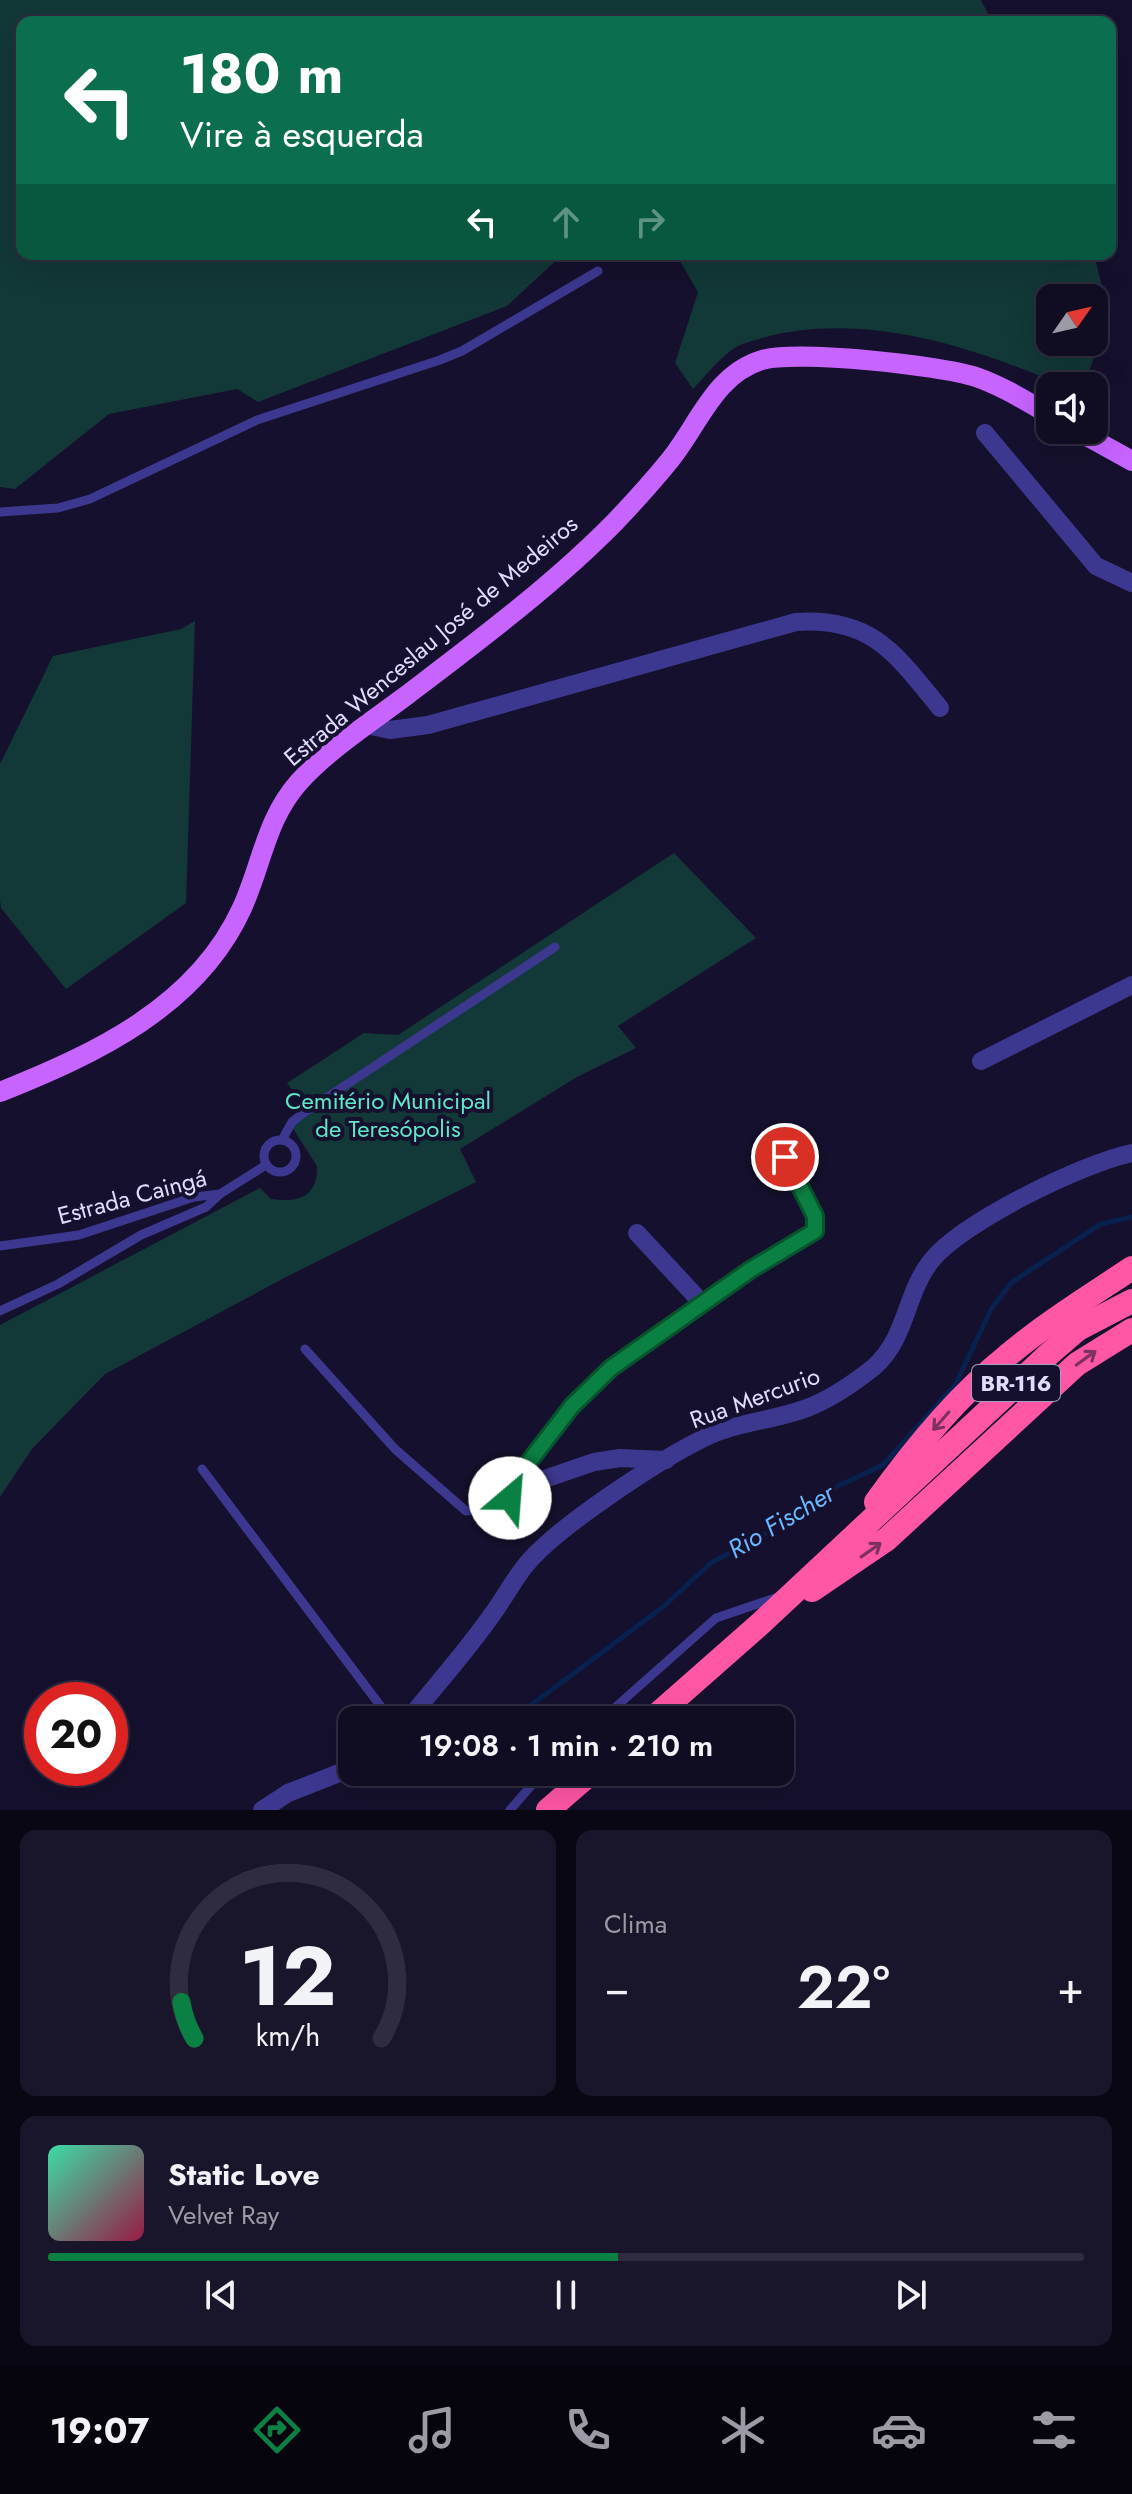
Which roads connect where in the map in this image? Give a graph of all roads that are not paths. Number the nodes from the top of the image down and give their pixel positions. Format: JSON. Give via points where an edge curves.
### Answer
{"nodes":[{"id":1,"x":598,"y":271,"type":"dead end"},
{"id":2,"x":1036,"y":408,"type":"edge"},
{"id":3,"x":985,"y":433,"type":"dead end"},
{"id":4,"x":1101,"y":444,"type":"edge"},
{"id":5,"x":1132,"y":461,"type":"edge"},
{"id":6,"x":0,"y":512,"type":"edge"},
{"id":7,"x":1132,"y":583,"type":"edge"},
{"id":8,"x":940,"y":708,"type":"dead end"},
{"id":9,"x":367,"y":725,"type":"junction"},
{"id":10,"x":555,"y":947,"type":"dead end"},
{"id":11,"x":1132,"y":985,"type":"edge"},
{"id":12,"x":981,"y":1061,"type":"dead end"},
{"id":13,"x":0,"y":1092,"type":"edge"},
{"id":14,"x":282,"y":1140,"type":"junction"},
{"id":15,"x":1132,"y":1153,"type":"edge"},
{"id":16,"x":785,"y":1157,"type":"dead end"},
{"id":17,"x":266,"y":1165,"type":"junction"},
{"id":18,"x":220,"y":1194,"type":"junction"},
{"id":19,"x":637,"y":1233,"type":"dead end"},
{"id":20,"x":0,"y":1246,"type":"edge"},
{"id":21,"x":1132,"y":1268,"type":"edge"},
{"id":22,"x":1132,"y":1301,"type":"edge"},
{"id":23,"x":702,"y":1303,"type":"junction"},
{"id":24,"x":0,"y":1311,"type":"edge"},
{"id":25,"x":1132,"y":1330,"type":"edge"},
{"id":26,"x":305,"y":1349,"type":"dead end"},
{"id":27,"x":666,"y":1460,"type":"junction"},
{"id":28,"x":202,"y":1469,"type":"dead end"},
{"id":29,"x":525,"y":1482,"type":"junction"},
{"id":30,"x":850,"y":1539,"type":"junction"},
{"id":31,"x":793,"y":1592,"type":"junction"},
{"id":32,"x":760,"y":1624,"type":"junction"},
{"id":33,"x":380,"y":1706,"type":"edge"},
{"id":34,"x":419,"y":1706,"type":"edge"},
{"id":35,"x":617,"y":1706,"type":"edge"},
{"id":36,"x":667,"y":1706,"type":"edge"},
{"id":37,"x":338,"y":1773,"type":"edge"},
{"id":38,"x":531,"y":1786,"type":"edge"},
{"id":39,"x":576,"y":1786,"type":"edge"},
{"id":40,"x":262,"y":1810,"type":"edge"},
{"id":41,"x":510,"y":1810,"type":"edge"},
{"id":42,"x":548,"y":1810,"type":"edge"}],
"edges":[{"from":1,"to":6,"type":"lane","via":[[440,360],[257,420],[90,499],[58,508]]},
{"from":2,"to":9,"type":"main road","name":"Estrada Wenceslau José de Medeiros","via":[[977,377],[942,369],[788,355],[761,360],[719,387],[671,459],[613,523],[491,630]]},
{"from":3,"to":7,"type":"street","via":[[1096,566]]},
{"from":4,"to":5,"type":"main road"},
{"from":8,"to":9,"type":"street","via":[[893,651],[855,628],[829,620],[796,622],[428,725],[390,730]]},
{"from":9,"to":13,"type":"main road","name":"Estrada Wenceslau José de Medeiros","via":[[309,772],[285,800],[267,833],[241,911],[218,950],[187,985],[98,1051]]},
{"from":10,"to":14,"type":"lane","via":[[302,1114]]},
{"from":11,"to":12,"type":"street"},
{"from":14,"to":17,"type":"lane","via":[[266,1148]]},
{"from":14,"to":17,"type":"lane","via":[[295,1152],[290,1168],[273,1171]]},
{"from":15,"to":27,"type":"street","name":"Rua Mercurio","via":[[1057,1179],[951,1242],[914,1290],[895,1342],[876,1365],[837,1394],[807,1409],[704,1438]]},
{"from":16,"to":23,"type":"street","via":[[815,1216],[815,1231]]},
{"from":17,"to":18,"type":"lane","name":"Estrada Caingá"},
{"from":18,"to":20,"type":"lane","name":"Estrada Caingá","via":[[194,1197],[79,1235]]},
{"from":18,"to":24,"type":"lane","via":[[206,1207],[141,1235]]},
{"from":19,"to":23,"type":"street"},
{"from":21,"to":30,"type":"highway","one_way":true,"via":[[1004,1358],[895,1474]]},
{"from":22,"to":30,"type":"highway","number":"BR-116","via":[[1068,1337]]},
{"from":23,"to":29,"type":"street","via":[[592,1384],[525,1467]]},
{"from":32,"to":25,"type":"highway","one_way":true,"via":[[887,1539],[1048,1388]]},
{"from":26,"to":29,"type":"lane","via":[[395,1449],[466,1511],[498,1505]]},
{"from":27,"to":29,"type":"street","via":[[594,1462],[537,1483]]},
{"from":27,"to":34,"type":"street","name":"Rua Mercurio","via":[[526,1564]]},
{"from":28,"to":33,"type":"lane"},
{"from":30,"to":31,"type":"highway","number":"BR-116"},
{"from":31,"to":32,"type":"highway","number":"BR-116"},
{"from":31,"to":35,"type":"lane","via":[[716,1618]]},
{"from":32,"to":36,"type":"highway","number":"BR-116"},
{"from":37,"to":40,"type":"street","via":[[288,1793]]},
{"from":38,"to":41,"type":"lane"},
{"from":39,"to":42,"type":"highway"}]}
